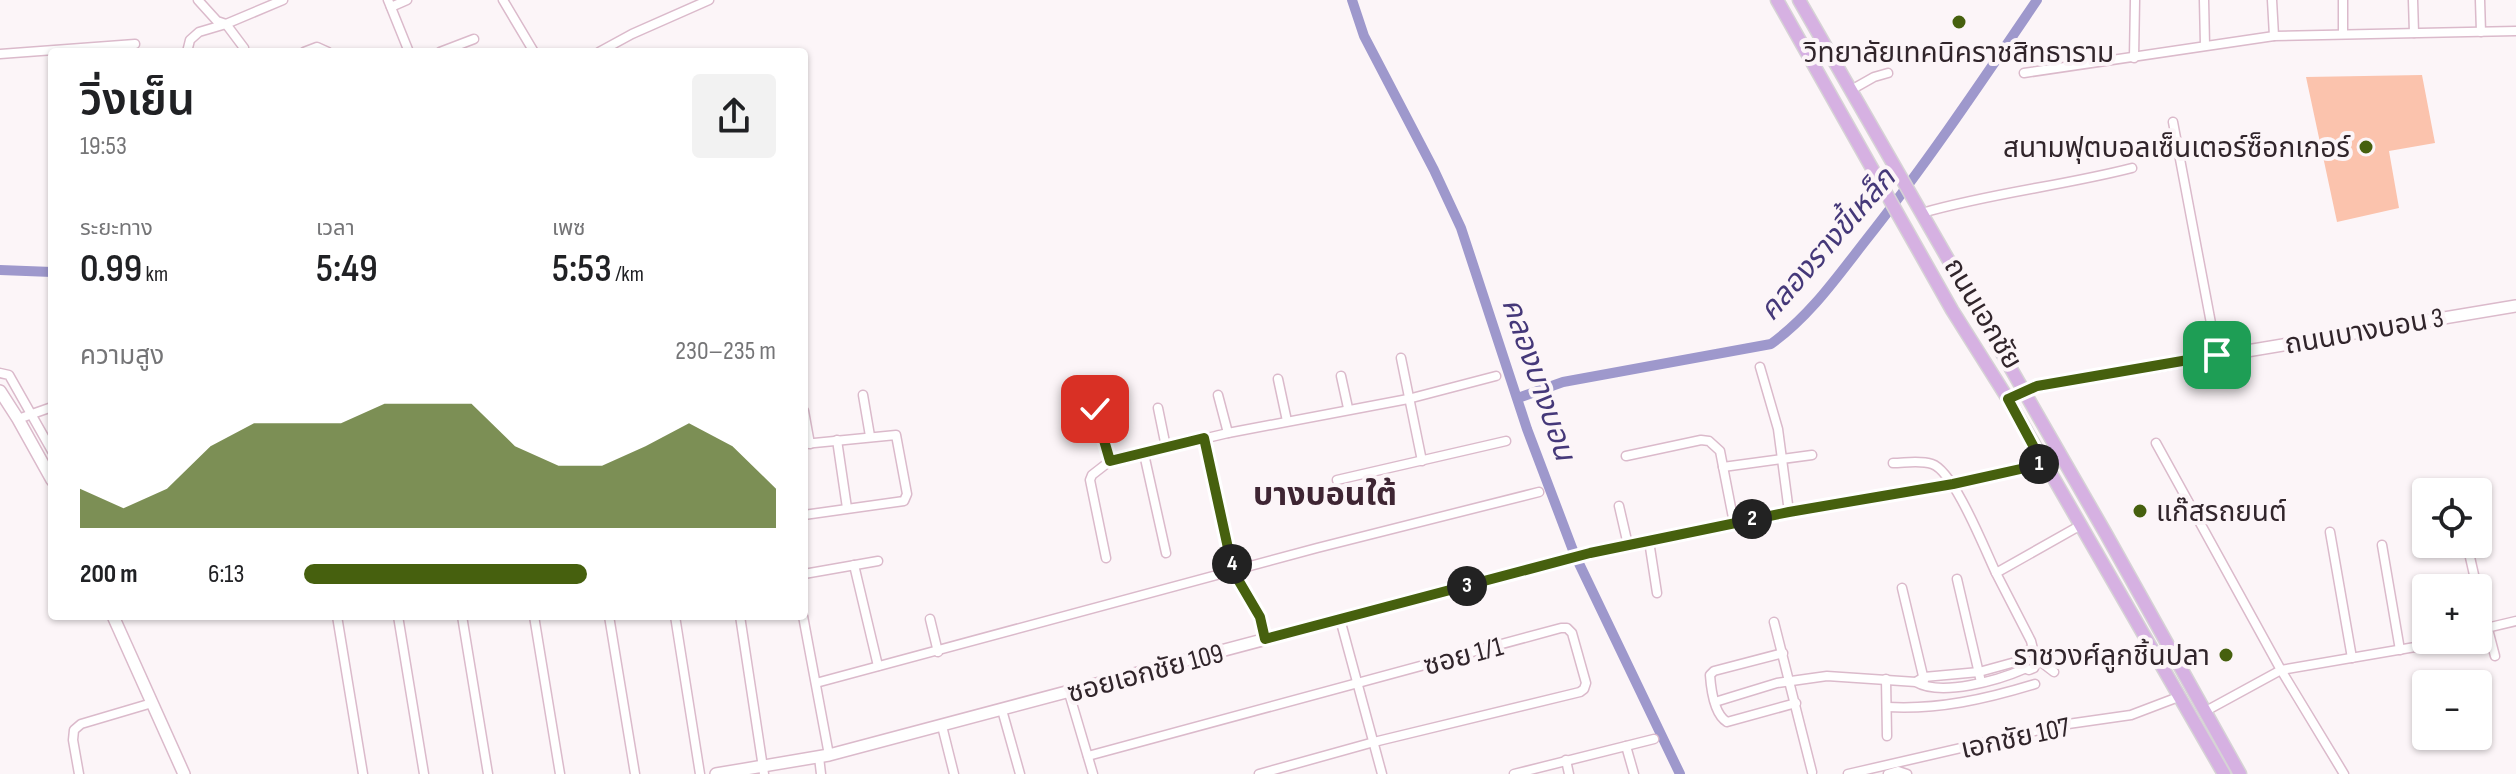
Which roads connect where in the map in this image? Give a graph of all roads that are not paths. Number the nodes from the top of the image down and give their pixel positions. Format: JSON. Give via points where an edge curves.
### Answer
{"nodes":[{"id":1,"x":198,"y":0,"type":"edge"},
{"id":2,"x":283,"y":0,"type":"edge"},
{"id":3,"x":407,"y":0,"type":"edge"},
{"id":4,"x":503,"y":0,"type":"edge"},
{"id":5,"x":709,"y":0,"type":"edge"},
{"id":6,"x":1777,"y":0,"type":"edge"},
{"id":7,"x":1799,"y":0,"type":"edge"},
{"id":8,"x":2135,"y":0,"type":"edge"},
{"id":9,"x":2204,"y":0,"type":"edge"},
{"id":10,"x":2272,"y":0,"type":"edge"},
{"id":11,"x":2343,"y":0,"type":"edge"},
{"id":12,"x":2413,"y":0,"type":"edge"},
{"id":13,"x":2480,"y":0,"type":"edge"},
{"id":14,"x":389,"y":3,"type":"edge"},
{"id":15,"x":262,"y":4,"type":"edge"},
{"id":16,"x":226,"y":24,"type":"junction"},
{"id":17,"x":2516,"y":31,"type":"edge"},
{"id":18,"x":2481,"y":32,"type":"junction"},
{"id":19,"x":2414,"y":33,"type":"junction"},
{"id":20,"x":2343,"y":34,"type":"junction"},
{"id":21,"x":2274,"y":36,"type":"junction"},
{"id":22,"x":474,"y":39,"type":"dead end"},
{"id":23,"x":135,"y":44,"type":"dead end"},
{"id":24,"x":2205,"y":45,"type":"junction"},
{"id":25,"x":81,"y":48,"type":"edge"},
{"id":26,"x":187,"y":48,"type":"edge"},
{"id":27,"x":244,"y":48,"type":"dead end"},
{"id":28,"x":407,"y":48,"type":"edge"},
{"id":29,"x":450,"y":48,"type":"edge"},
{"id":30,"x":532,"y":48,"type":"edge"},
{"id":31,"x":606,"y":48,"type":"edge"},
{"id":32,"x":48,"y":50,"type":"edge"},
{"id":33,"x":0,"y":54,"type":"edge"},
{"id":34,"x":2134,"y":58,"type":"junction"},
{"id":35,"x":1888,"y":73,"type":"dead end"},
{"id":36,"x":2024,"y":73,"type":"dead end"},
{"id":37,"x":1851,"y":90,"type":"junction"},
{"id":38,"x":2173,"y":122,"type":"dead end"},
{"id":39,"x":2132,"y":168,"type":"dead end"},
{"id":40,"x":1920,"y":209,"type":"junction"},
{"id":41,"x":2516,"y":306,"type":"edge"},
{"id":42,"x":2217,"y":355,"type":"junction"},
{"id":43,"x":1401,"y":358,"type":"dead end"},
{"id":44,"x":1760,"y":367,"type":"dead end"},
{"id":45,"x":0,"y":373,"type":"edge"},
{"id":46,"x":1341,"y":376,"type":"dead end"},
{"id":47,"x":1496,"y":376,"type":"dead end"},
{"id":48,"x":1278,"y":379,"type":"dead end"},
{"id":49,"x":0,"y":391,"type":"edge"},
{"id":50,"x":2024,"y":391,"type":"junction"},
{"id":51,"x":863,"y":395,"type":"dead end"},
{"id":52,"x":1218,"y":395,"type":"dead end"},
{"id":53,"x":1408,"y":399,"type":"junction"},
{"id":54,"x":2008,"y":399,"type":"junction"},
{"id":55,"x":48,"y":408,"type":"edge"},
{"id":56,"x":1158,"y":408,"type":"dead end"},
{"id":57,"x":1348,"y":408,"type":"junction"},
{"id":58,"x":1095,"y":409,"type":"dead end"},
{"id":59,"x":32,"y":413,"type":"junction"},
{"id":60,"x":18,"y":419,"type":"junction"},
{"id":61,"x":1287,"y":421,"type":"junction"},
{"id":62,"x":1228,"y":433,"type":"junction"},
{"id":63,"x":870,"y":436,"type":"junction"},
{"id":64,"x":1204,"y":438,"type":"junction"},
{"id":65,"x":837,"y":440,"type":"junction"},
{"id":66,"x":1506,"y":441,"type":"dead end"},
{"id":67,"x":48,"y":443,"type":"edge"},
{"id":68,"x":2156,"y":443,"type":"dead end"},
{"id":69,"x":808,"y":444,"type":"edge"},
{"id":70,"x":1166,"y":447,"type":"junction"},
{"id":71,"x":1144,"y":454,"type":"junction"},
{"id":72,"x":1812,"y":455,"type":"dead end"},
{"id":73,"x":1626,"y":456,"type":"dead end"},
{"id":74,"x":1783,"y":459,"type":"junction"},
{"id":75,"x":1110,"y":461,"type":"junction"},
{"id":76,"x":1422,"y":461,"type":"junction"},
{"id":77,"x":1893,"y":463,"type":"dead end"},
{"id":78,"x":2043,"y":464,"type":"junction"},
{"id":79,"x":1723,"y":467,"type":"junction"},
{"id":80,"x":48,"y":473,"type":"edge"},
{"id":81,"x":1337,"y":480,"type":"dead end"},
{"id":82,"x":1953,"y":484,"type":"junction"},
{"id":83,"x":1539,"y":492,"type":"dead end"},
{"id":84,"x":1619,"y":506,"type":"dead end"},
{"id":85,"x":847,"y":508,"type":"junction"},
{"id":86,"x":1789,"y":512,"type":"junction"},
{"id":87,"x":808,"y":514,"type":"edge"},
{"id":88,"x":1734,"y":523,"type":"junction"},
{"id":89,"x":2081,"y":525,"type":"junction"},
{"id":90,"x":2330,"y":532,"type":"dead end"},
{"id":91,"x":1649,"y":541,"type":"junction"},
{"id":92,"x":1628,"y":545,"type":"junction"},
{"id":93,"x":2382,"y":545,"type":"dead end"},
{"id":94,"x":1166,"y":553,"type":"dead end"},
{"id":95,"x":1106,"y":558,"type":"dead end"},
{"id":96,"x":878,"y":561,"type":"dead end"},
{"id":97,"x":854,"y":565,"type":"junction"},
{"id":98,"x":1233,"y":571,"type":"junction"},
{"id":99,"x":808,"y":573,"type":"edge"},
{"id":100,"x":1996,"y":573,"type":"junction"},
{"id":101,"x":1957,"y":579,"type":"dead end"},
{"id":102,"x":1902,"y":588,"type":"dead end"},
{"id":103,"x":2137,"y":590,"type":"junction"},
{"id":104,"x":1657,"y":593,"type":"dead end"},
{"id":105,"x":2124,"y":599,"type":"junction"},
{"id":106,"x":930,"y":619,"type":"dead end"},
{"id":107,"x":1340,"y":619,"type":"junction"},
{"id":108,"x":115,"y":620,"type":"edge"},
{"id":109,"x":338,"y":620,"type":"edge"},
{"id":110,"x":399,"y":620,"type":"edge"},
{"id":111,"x":463,"y":620,"type":"edge"},
{"id":112,"x":535,"y":620,"type":"edge"},
{"id":113,"x":610,"y":620,"type":"edge"},
{"id":114,"x":676,"y":620,"type":"edge"},
{"id":115,"x":741,"y":620,"type":"edge"},
{"id":116,"x":804,"y":620,"type":"edge"},
{"id":117,"x":2516,"y":621,"type":"edge"},
{"id":118,"x":1774,"y":622,"type":"dead end"},
{"id":119,"x":2492,"y":626,"type":"edge"},
{"id":120,"x":1265,"y":639,"type":"junction"},
{"id":121,"x":2412,"y":648,"type":"edge"},
{"id":122,"x":2400,"y":650,"type":"junction"},
{"id":123,"x":2492,"y":650,"type":"edge"},
{"id":124,"x":938,"y":652,"type":"junction"},
{"id":125,"x":1783,"y":653,"type":"junction"},
{"id":126,"x":2036,"y":656,"type":"junction"},
{"id":127,"x":2495,"y":656,"type":"dead end"},
{"id":128,"x":2352,"y":658,"type":"junction"},
{"id":129,"x":2021,"y":665,"type":"junction"},
{"id":130,"x":878,"y":666,"type":"junction"},
{"id":131,"x":2281,"y":670,"type":"junction"},
{"id":132,"x":1979,"y":672,"type":"junction"},
{"id":133,"x":2054,"y":672,"type":"dead end"},
{"id":134,"x":1886,"y":679,"type":"junction"},
{"id":135,"x":1790,"y":681,"type":"junction"},
{"id":136,"x":1922,"y":682,"type":"junction"},
{"id":137,"x":1981,"y":682,"type":"junction"},
{"id":138,"x":816,"y":683,"type":"junction"},
{"id":139,"x":1359,"y":683,"type":"junction"},
{"id":140,"x":2035,"y":684,"type":"dead end"},
{"id":141,"x":1069,"y":693,"type":"junction"},
{"id":142,"x":2181,"y":696,"type":"junction"},
{"id":143,"x":1715,"y":702,"type":"junction"},
{"id":144,"x":152,"y":703,"type":"junction"},
{"id":145,"x":1796,"y":703,"type":"junction"},
{"id":146,"x":1887,"y":707,"type":"junction"},
{"id":147,"x":1002,"y":710,"type":"junction"},
{"id":148,"x":2204,"y":712,"type":"junction"},
{"id":149,"x":942,"y":726,"type":"junction"},
{"id":150,"x":1887,"y":736,"type":"dead end"},
{"id":151,"x":1654,"y":739,"type":"dead end"},
{"id":152,"x":1374,"y":742,"type":"junction"},
{"id":153,"x":1626,"y":746,"type":"junction"},
{"id":154,"x":824,"y":756,"type":"junction"},
{"id":155,"x":1088,"y":756,"type":"junction"},
{"id":156,"x":1566,"y":760,"type":"junction"},
{"id":157,"x":764,"y":770,"type":"edge"},
{"id":158,"x":1812,"y":772,"type":"edge"},
{"id":159,"x":79,"y":774,"type":"edge"},
{"id":160,"x":184,"y":774,"type":"edge"},
{"id":161,"x":363,"y":774,"type":"edge"},
{"id":162,"x":424,"y":774,"type":"edge"},
{"id":163,"x":488,"y":774,"type":"edge"},
{"id":164,"x":560,"y":774,"type":"edge"},
{"id":165,"x":635,"y":774,"type":"edge"},
{"id":166,"x":700,"y":774,"type":"edge"},
{"id":167,"x":716,"y":774,"type":"edge"},
{"id":168,"x":821,"y":774,"type":"edge"},
{"id":169,"x":954,"y":774,"type":"edge"},
{"id":170,"x":1020,"y":774,"type":"edge"},
{"id":171,"x":1093,"y":774,"type":"edge"},
{"id":172,"x":1259,"y":774,"type":"edge"},
{"id":173,"x":1382,"y":774,"type":"edge"},
{"id":174,"x":1514,"y":774,"type":"edge"},
{"id":175,"x":1569,"y":774,"type":"edge"},
{"id":176,"x":1634,"y":774,"type":"edge"},
{"id":177,"x":1848,"y":774,"type":"edge"},
{"id":178,"x":1888,"y":774,"type":"edge"},
{"id":179,"x":1907,"y":774,"type":"edge"},
{"id":180,"x":2224,"y":774,"type":"edge"},
{"id":181,"x":2240,"y":774,"type":"edge"},
{"id":182,"x":2344,"y":774,"type":"edge"}],
"edges":[{"from":1,"to":16,"type":"street"},
{"from":2,"to":15,"type":"street"},
{"from":3,"to":14,"type":"street"},
{"from":4,"to":30,"type":"street"},
{"from":5,"to":31,"type":"street"},
{"from":6,"to":54,"type":"main road","name":"ถนนเอกชัย"},
{"from":7,"to":37,"type":"main road","name":"ถนนเอกชัย"},
{"from":8,"to":34,"type":"street"},
{"from":9,"to":24,"type":"street"},
{"from":10,"to":21,"type":"street"},
{"from":11,"to":20,"type":"street"},
{"from":12,"to":19,"type":"street"},
{"from":13,"to":18,"type":"street"},
{"from":14,"to":28,"type":"street"},
{"from":15,"to":16,"type":"street"},
{"from":16,"to":26,"type":"street","via":[[195,35]]},
{"from":16,"to":27,"type":"street"},
{"from":17,"to":18,"type":"street"},
{"from":18,"to":19,"type":"street"},
{"from":19,"to":20,"type":"street"},
{"from":20,"to":21,"type":"street"},
{"from":21,"to":24,"type":"street"},
{"from":22,"to":29,"type":"street"},
{"from":23,"to":25,"type":"street"},
{"from":24,"to":34,"type":"street"},
{"from":32,"to":33,"type":"street"},
{"from":34,"to":36,"type":"street"},
{"from":35,"to":37,"type":"street"},
{"from":37,"to":40,"type":"main road","name":"ถนนเอกชัย"},
{"from":38,"to":42,"type":"street"},
{"from":39,"to":40,"type":"street"},
{"from":40,"to":50,"type":"main road","name":"ถนนเอกชัย"},
{"from":41,"to":42,"type":"street","name":"ถนนบางบอน 3"},
{"from":42,"to":50,"type":"street","name":"ถนนบางบอน 3"},
{"from":43,"to":53,"type":"street"},
{"from":44,"to":74,"type":"street"},
{"from":45,"to":59,"type":"street","via":[[9,375]]},
{"from":46,"to":57,"type":"street"},
{"from":47,"to":53,"type":"street"},
{"from":48,"to":61,"type":"street"},
{"from":49,"to":60,"type":"street"},
{"from":50,"to":54,"type":"main road"},
{"from":50,"to":103,"type":"main road","name":"ถนนเอกชัย"},
{"from":51,"to":63,"type":"street"},
{"from":52,"to":62,"type":"street"},
{"from":53,"to":57,"type":"street"},
{"from":53,"to":76,"type":"street"},
{"from":54,"to":78,"type":"main road","name":"ถนนเอกชัย"},
{"from":55,"to":59,"type":"street"},
{"from":56,"to":70,"type":"street"},
{"from":57,"to":61,"type":"street"},
{"from":58,"to":75,"type":"street"},
{"from":59,"to":60,"type":"street"},
{"from":59,"to":67,"type":"street"},
{"from":60,"to":80,"type":"street"},
{"from":61,"to":62,"type":"street"},
{"from":62,"to":64,"type":"street"},
{"from":63,"to":65,"type":"street"},
{"from":63,"to":85,"type":"street","via":[[898,438],[906,499]]},
{"from":64,"to":70,"type":"street"},
{"from":64,"to":98,"type":"street"},
{"from":65,"to":69,"type":"street"},
{"from":65,"to":85,"type":"street"},
{"from":66,"to":76,"type":"street"},
{"from":68,"to":131,"type":"street"},
{"from":70,"to":71,"type":"street"},
{"from":71,"to":75,"type":"street"},
{"from":71,"to":94,"type":"street"},
{"from":72,"to":74,"type":"street"},
{"from":73,"to":79,"type":"street","via":[[1701,440],[1720,451]]},
{"from":74,"to":79,"type":"street"},
{"from":74,"to":86,"type":"street"},
{"from":75,"to":95,"type":"street","via":[[1090,480]]},
{"from":76,"to":81,"type":"street"},
{"from":77,"to":82,"type":"street","via":[[1931,464]]},
{"from":78,"to":82,"type":"street","name":"ซอยเอกชัย 109"},
{"from":78,"to":89,"type":"main road","name":"ถนนเอกชัย"},
{"from":79,"to":88,"type":"street"},
{"from":82,"to":86,"type":"street","name":"ซอยเอกชัย 109"},
{"from":82,"to":100,"type":"street"},
{"from":83,"to":98,"type":"street"},
{"from":84,"to":92,"type":"street"},
{"from":85,"to":87,"type":"street"},
{"from":86,"to":88,"type":"street","name":"ซอยเอกชัย 109"},
{"from":88,"to":91,"type":"street","name":"ซอยเอกชัย 109"},
{"from":89,"to":100,"type":"street"},
{"from":89,"to":105,"type":"main road","name":"ถนนเอกชัย"},
{"from":90,"to":128,"type":"street"},
{"from":91,"to":92,"type":"street","name":"ซอยเอกชัย 109"},
{"from":91,"to":104,"type":"street"},
{"from":92,"to":107,"type":"street","name":"ซอยเอกชัย 109"},
{"from":93,"to":122,"type":"street"},
{"from":96,"to":97,"type":"street"},
{"from":97,"to":99,"type":"street"},
{"from":97,"to":130,"type":"street"},
{"from":98,"to":120,"type":"street","via":[[1260,617]]},
{"from":98,"to":124,"type":"street"},
{"from":100,"to":126,"type":"street"},
{"from":101,"to":132,"type":"street"},
{"from":102,"to":136,"type":"street"},
{"from":103,"to":105,"type":"main road"},
{"from":103,"to":148,"type":"main road","name":"ถนนเอกชัย"},
{"from":105,"to":142,"type":"main road","name":"ถนนเอกชัย"},
{"from":106,"to":124,"type":"street"},
{"from":107,"to":120,"type":"street","name":"ซอยเอกชัย 109"},
{"from":107,"to":139,"type":"street"},
{"from":108,"to":144,"type":"street"},
{"from":109,"to":161,"type":"street"},
{"from":110,"to":162,"type":"street"},
{"from":111,"to":163,"type":"street"},
{"from":112,"to":164,"type":"street"},
{"from":113,"to":165,"type":"street"},
{"from":114,"to":166,"type":"street"},
{"from":115,"to":157,"type":"street"},
{"from":116,"to":138,"type":"street"},
{"from":117,"to":119,"type":"street"},
{"from":118,"to":125,"type":"street"},
{"from":120,"to":141,"type":"street","name":"ซอยเอกชัย 109"},
{"from":121,"to":122,"type":"street"},
{"from":122,"to":128,"type":"street"},
{"from":123,"to":127,"type":"street"},
{"from":124,"to":130,"type":"street"},
{"from":125,"to":135,"type":"street"},
{"from":125,"to":143,"type":"street","via":[[1714,671],[1710,675]]},
{"from":126,"to":129,"type":"street","via":[[2034,668]]},
{"from":126,"to":129,"type":"street","via":[[2021,654]]},
{"from":126,"to":133,"type":"street"},
{"from":128,"to":131,"type":"street"},
{"from":129,"to":132,"type":"street"},
{"from":129,"to":137,"type":"street"},
{"from":130,"to":138,"type":"street"},
{"from":131,"to":148,"type":"street"},
{"from":131,"to":182,"type":"street"},
{"from":132,"to":136,"type":"street"},
{"from":132,"to":137,"type":"street"},
{"from":134,"to":135,"type":"street","via":[[1842,675]]},
{"from":134,"to":136,"type":"street"},
{"from":134,"to":146,"type":"street"},
{"from":135,"to":143,"type":"street"},
{"from":135,"to":145,"type":"street"},
{"from":136,"to":137,"type":"street","via":[[1948,687]]},
{"from":138,"to":154,"type":"street"},
{"from":139,"to":152,"type":"street"},
{"from":139,"to":152,"type":"street","name":"ซอย 1/1","via":[[1567,628],[1586,683],[1580,692]]},
{"from":139,"to":155,"type":"street","name":"ซอย 1/1"},
{"from":140,"to":146,"type":"street","via":[[1952,705]]},
{"from":141,"to":147,"type":"street","name":"ซอยเอกชัย 109"},
{"from":141,"to":155,"type":"street"},
{"from":142,"to":177,"type":"street","name":"เอกชัย 107","via":[[2131,715],[2061,725]]},
{"from":142,"to":180,"type":"main road","name":"ถนนเอกชัย"},
{"from":143,"to":145,"type":"street","via":[[1727,722]]},
{"from":144,"to":159,"type":"street","via":[[74,730]]},
{"from":144,"to":160,"type":"street"},
{"from":145,"to":158,"type":"street"},
{"from":146,"to":150,"type":"street"},
{"from":147,"to":149,"type":"street","name":"ซอยเอกชัย 109"},
{"from":147,"to":170,"type":"street"},
{"from":148,"to":181,"type":"main road","name":"ถนนเอกชัย"},
{"from":149,"to":154,"type":"street","name":"ซอยเอกชัย 109"},
{"from":149,"to":169,"type":"street"},
{"from":151,"to":153,"type":"street"},
{"from":152,"to":172,"type":"street"},
{"from":152,"to":173,"type":"street"},
{"from":153,"to":156,"type":"street"},
{"from":153,"to":176,"type":"street"},
{"from":154,"to":157,"type":"street","name":"ซอยเอกชัย 109"},
{"from":154,"to":168,"type":"street"},
{"from":155,"to":171,"type":"street"},
{"from":156,"to":174,"type":"street"},
{"from":156,"to":175,"type":"street"},
{"from":157,"to":167,"type":"street","name":"ซอยเอกชัย 109"},
{"from":178,"to":179,"type":"street"}]}
